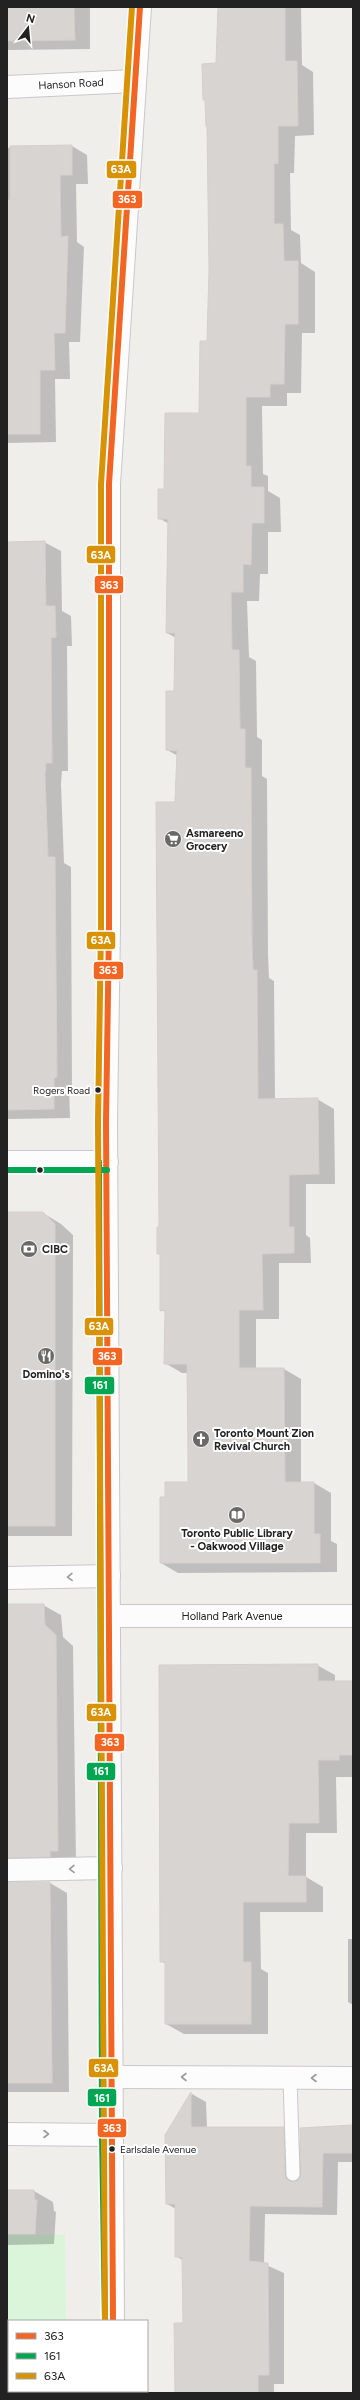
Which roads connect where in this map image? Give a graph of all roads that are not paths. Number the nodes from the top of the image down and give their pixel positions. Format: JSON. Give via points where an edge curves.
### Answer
{"nodes":[{"id":1,"x":140,"y":7,"type":"edge"},
{"id":2,"x":135,"y":81,"type":"junction"},
{"id":3,"x":7,"y":87,"type":"edge"},
{"id":4,"x":7,"y":1162,"type":"edge"},
{"id":5,"x":106,"y":1162,"type":"junction"},
{"id":6,"x":109,"y":1576,"type":"junction"},
{"id":7,"x":7,"y":1578,"type":"edge"},
{"id":8,"x":110,"y":1616,"type":"junction"},
{"id":9,"x":353,"y":1616,"type":"edge"},
{"id":10,"x":111,"y":1868,"type":"junction"},
{"id":11,"x":7,"y":1870,"type":"edge"},
{"id":12,"x":111,"y":2077,"type":"junction"},
{"id":13,"x":290,"y":2078,"type":"junction"},
{"id":14,"x":353,"y":2078,"type":"edge"},
{"id":15,"x":7,"y":2134,"type":"edge"},
{"id":16,"x":110,"y":2135,"type":"junction"},
{"id":17,"x":293,"y":2174,"type":"dead end"},
{"id":18,"x":113,"y":2320,"type":"edge"}],
"edges":[{"from":1,"to":2,"type":"street"},
{"from":2,"to":3,"type":"street","name":"Hanson Road"},
{"from":2,"to":5,"type":"street","via":[[109,484]]},
{"from":4,"to":5,"type":"street"},
{"from":5,"to":6,"type":"street"},
{"from":6,"to":7,"type":"street","one_way":true},
{"from":6,"to":8,"type":"street"},
{"from":8,"to":9,"type":"street","name":"Holland Park Avenue"},
{"from":8,"to":10,"type":"street"},
{"from":10,"to":11,"type":"street","one_way":true},
{"from":10,"to":12,"type":"street"},
{"from":13,"to":12,"type":"street","one_way":true},
{"from":12,"to":16,"type":"street"},
{"from":14,"to":13,"type":"street","one_way":true},
{"from":13,"to":17,"type":"lane"},
{"from":15,"to":16,"type":"street","one_way":true},
{"from":16,"to":18,"type":"street"}]}
